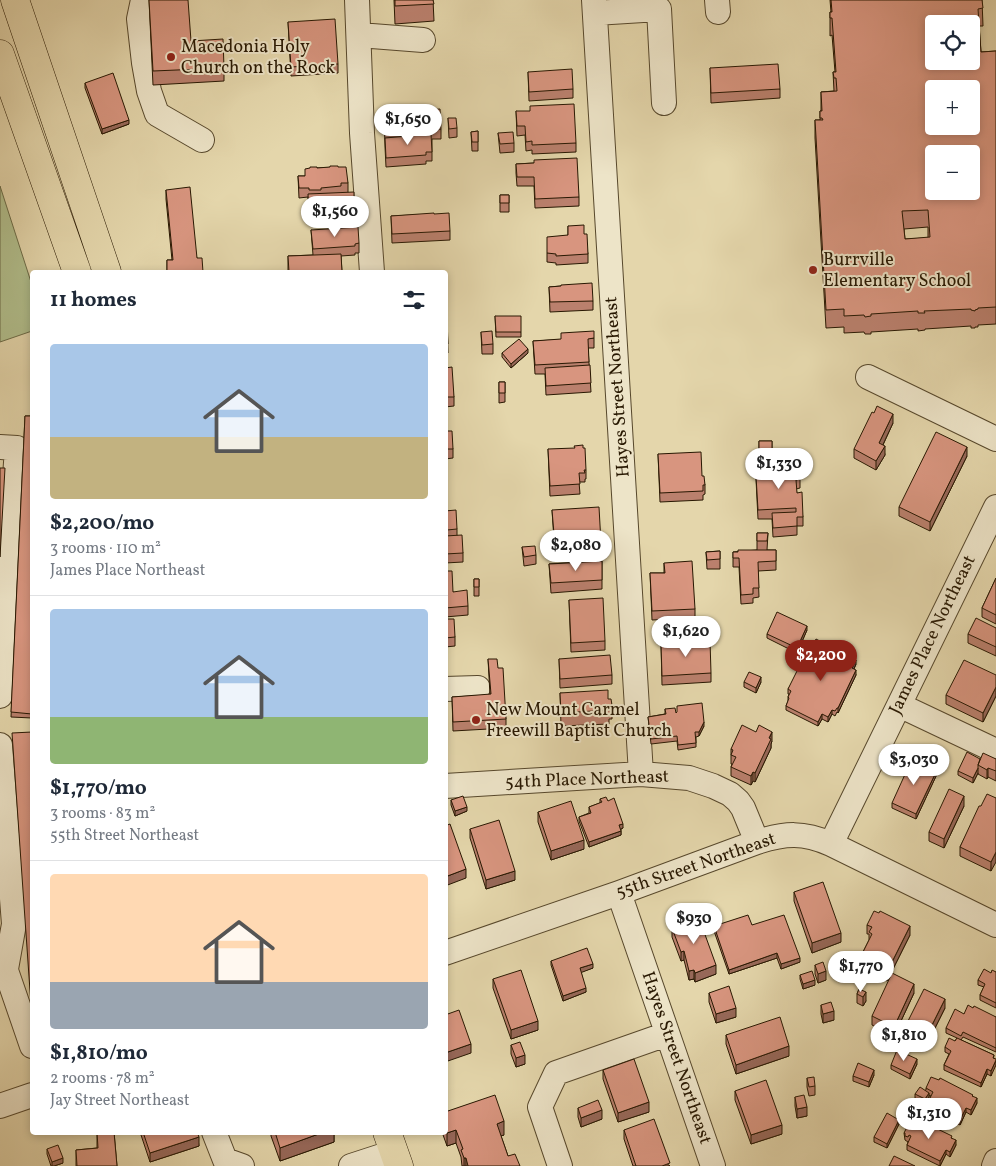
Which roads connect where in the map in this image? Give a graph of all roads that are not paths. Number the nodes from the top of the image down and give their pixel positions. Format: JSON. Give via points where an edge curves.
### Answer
{"nodes":[{"id":1,"x":15,"y":0,"type":"edge"},
{"id":2,"x":144,"y":0,"type":"edge"},
{"id":3,"x":357,"y":0,"type":"edge"},
{"id":4,"x":658,"y":4,"type":"edge"},
{"id":5,"x":594,"y":7,"type":"edge"},
{"id":6,"x":359,"y":35,"type":"junction"},
{"id":7,"x":423,"y":40,"type":"dead end"},
{"id":8,"x":0,"y":54,"type":"edge"},
{"id":9,"x":664,"y":103,"type":"dead end"},
{"id":10,"x":202,"y":140,"type":"dead end"},
{"id":11,"x":76,"y":270,"type":"edge"},
{"id":12,"x":106,"y":270,"type":"edge"},
{"id":13,"x":372,"y":270,"type":"edge"},
{"id":14,"x":868,"y":377,"type":"dead end"},
{"id":15,"x":996,"y":439,"type":"edge"},
{"id":16,"x":0,"y":447,"type":"edge"},
{"id":17,"x":996,"y":507,"type":"edge"},
{"id":18,"x":478,"y":688,"type":"dead end"},
{"id":19,"x":448,"y":689,"type":"edge"},
{"id":20,"x":0,"y":696,"type":"edge"},
{"id":21,"x":899,"y":705,"type":"junction"},
{"id":22,"x":0,"y":745,"type":"edge"},
{"id":23,"x":996,"y":751,"type":"edge"},
{"id":24,"x":642,"y":774,"type":"junction"},
{"id":25,"x":448,"y":786,"type":"edge"},
{"id":26,"x":757,"y":842,"type":"junction"},
{"id":27,"x":831,"y":844,"type":"junction"},
{"id":28,"x":619,"y":892,"type":"junction"},
{"id":29,"x":996,"y":925,"type":"edge"},
{"id":30,"x":448,"y":952,"type":"edge"},
{"id":31,"x":3,"y":962,"type":"edge"},
{"id":32,"x":667,"y":1034,"type":"junction"},
{"id":33,"x":30,"y":1040,"type":"edge"},
{"id":34,"x":30,"y":1096,"type":"edge"},
{"id":35,"x":0,"y":1106,"type":"edge"},
{"id":36,"x":215,"y":1135,"type":"edge"},
{"id":37,"x":394,"y":1150,"type":"edge"},
{"id":38,"x":996,"y":1161,"type":"edge"},
{"id":39,"x":242,"y":1166,"type":"edge"},
{"id":40,"x":351,"y":1166,"type":"edge"},
{"id":41,"x":560,"y":1166,"type":"edge"},
{"id":42,"x":713,"y":1166,"type":"edge"},
{"id":43,"x":994,"y":1166,"type":"edge"}],
"edges":[{"from":1,"to":12,"type":"main road"},
{"from":2,"to":10,"type":"street","via":[[139,19],[144,63],[157,114]]},
{"from":3,"to":6,"type":"street"},
{"from":4,"to":5,"type":"street"},
{"from":4,"to":9,"type":"street"},
{"from":5,"to":24,"type":"street","name":"Hayes Street Northeast"},
{"from":6,"to":7,"type":"street"},
{"from":6,"to":13,"type":"street"},
{"from":8,"to":11,"type":"main road"},
{"from":14,"to":15,"type":"street"},
{"from":16,"to":20,"type":"street","via":[[17,448]]},
{"from":17,"to":21,"type":"street","name":"James Place Northeast"},
{"from":18,"to":19,"type":"street"},
{"from":21,"to":23,"type":"street"},
{"from":21,"to":27,"type":"street","name":"James Place Northeast"},
{"from":22,"to":31,"type":"street","via":[[14,924]]},
{"from":24,"to":25,"type":"street","name":"54th Place Northeast"},
{"from":24,"to":26,"type":"street","name":"54th Place Northeast","via":[[689,778],[730,794],[743,808]]},
{"from":26,"to":27,"type":"street","name":"55th Street Northeast","via":[[793,835]]},
{"from":26,"to":28,"type":"street","name":"55th Street Northeast"},
{"from":27,"to":29,"type":"street","name":"55th Street Northeast"},
{"from":28,"to":30,"type":"street","name":"55th Street Northeast"},
{"from":28,"to":32,"type":"street","name":"Hayes Street Northeast"},
{"from":31,"to":33,"type":"street"},
{"from":32,"to":41,"type":"street","via":[[556,1073],[540,1107]]},
{"from":32,"to":42,"type":"street","name":"Hayes Street Northeast"},
{"from":34,"to":35,"type":"street"},
{"from":36,"to":39,"type":"street","via":[[224,1160]]},
{"from":37,"to":40,"type":"street"},
{"from":38,"to":43,"type":"street"}]}
